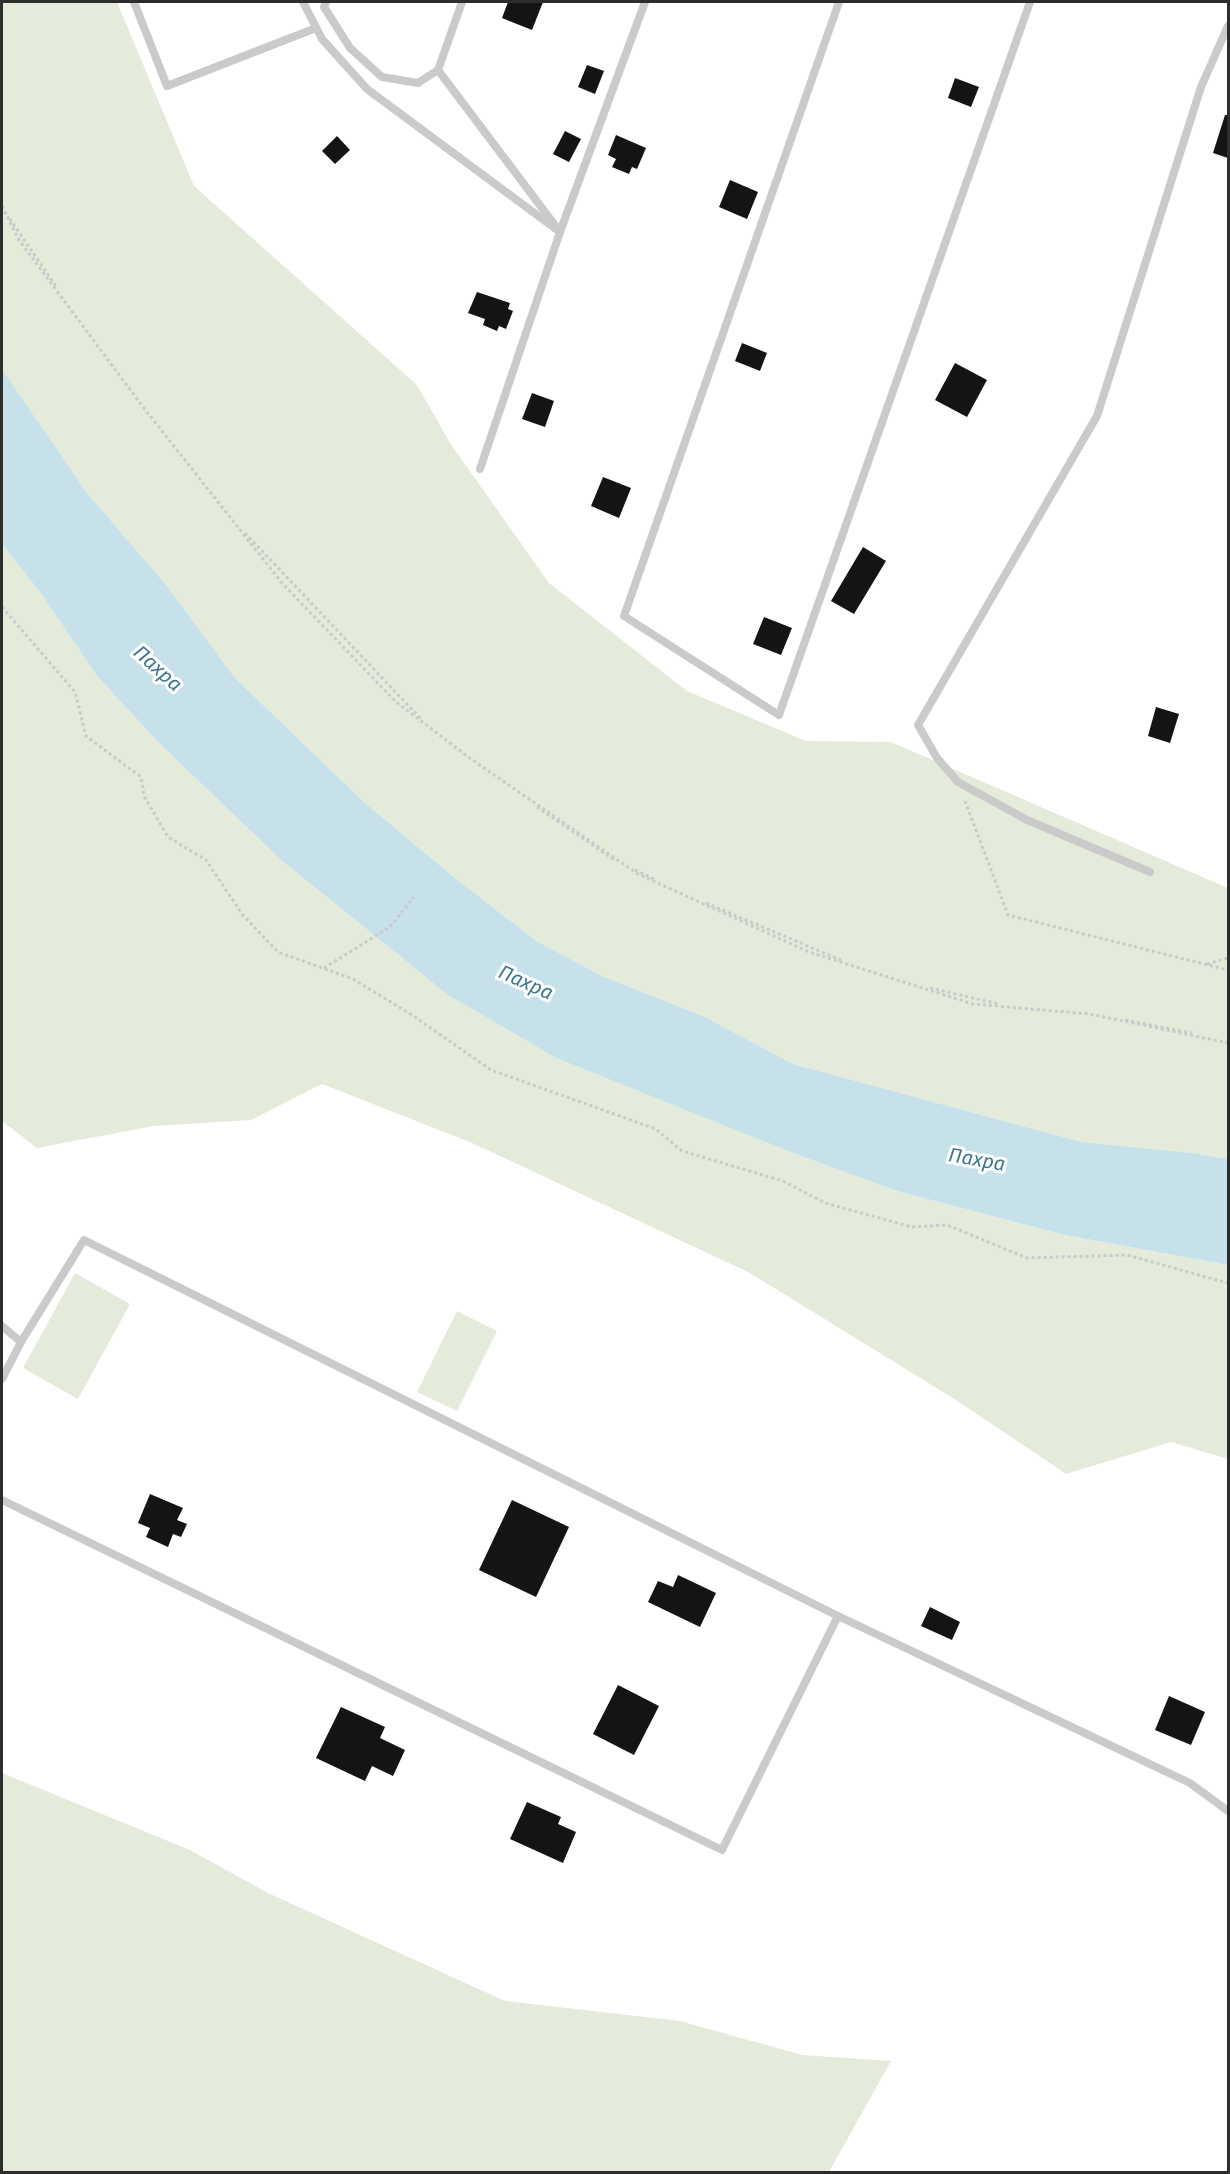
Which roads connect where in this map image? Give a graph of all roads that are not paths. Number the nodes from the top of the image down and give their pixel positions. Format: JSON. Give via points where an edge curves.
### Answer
{"nodes":[{"id":1,"x":134,"y":2,"type":"edge"},
{"id":2,"x":303,"y":2,"type":"edge"},
{"id":3,"x":326,"y":2,"type":"edge"},
{"id":4,"x":462,"y":2,"type":"edge"},
{"id":5,"x":645,"y":2,"type":"edge"},
{"id":6,"x":840,"y":2,"type":"edge"},
{"id":7,"x":1030,"y":2,"type":"edge"},
{"id":8,"x":1228,"y":26,"type":"edge"},
{"id":9,"x":316,"y":28,"type":"junction"},
{"id":10,"x":438,"y":70,"type":"junction"},
{"id":11,"x":560,"y":231,"type":"junction"},
{"id":12,"x":480,"y":469,"type":"dead end"},
{"id":13,"x":1150,"y":872,"type":"dead end"},
{"id":14,"x":2,"y":1326,"type":"edge"},
{"id":15,"x":21,"y":1342,"type":"junction"},
{"id":16,"x":2,"y":1379,"type":"edge"},
{"id":17,"x":2,"y":1500,"type":"edge"},
{"id":18,"x":838,"y":1616,"type":"junction"},
{"id":19,"x":1228,"y":1811,"type":"edge"}],
"edges":[{"from":1,"to":9,"type":"lane","via":[[167,86]]},
{"from":2,"to":9,"type":"lane"},
{"from":3,"to":10,"type":"lane","via":[[324,7],[350,48],[382,76],[418,83]]},
{"from":4,"to":10,"type":"lane"},
{"from":5,"to":11,"type":"lane"},
{"from":6,"to":7,"type":"lane","via":[[624,616],[780,715]]},
{"from":8,"to":13,"type":"lane","via":[[1201,87],[1097,416],[918,725],[937,758],[958,782],[1027,820]]},
{"from":9,"to":11,"type":"lane","via":[[367,89]]},
{"from":10,"to":11,"type":"lane"},
{"from":11,"to":12,"type":"lane"},
{"from":14,"to":15,"type":"lane"},
{"from":15,"to":16,"type":"lane"},
{"from":15,"to":18,"type":"lane","via":[[84,1240]]},
{"from":17,"to":18,"type":"lane","via":[[722,1850]]},
{"from":18,"to":19,"type":"lane","via":[[1190,1783]]}]}
